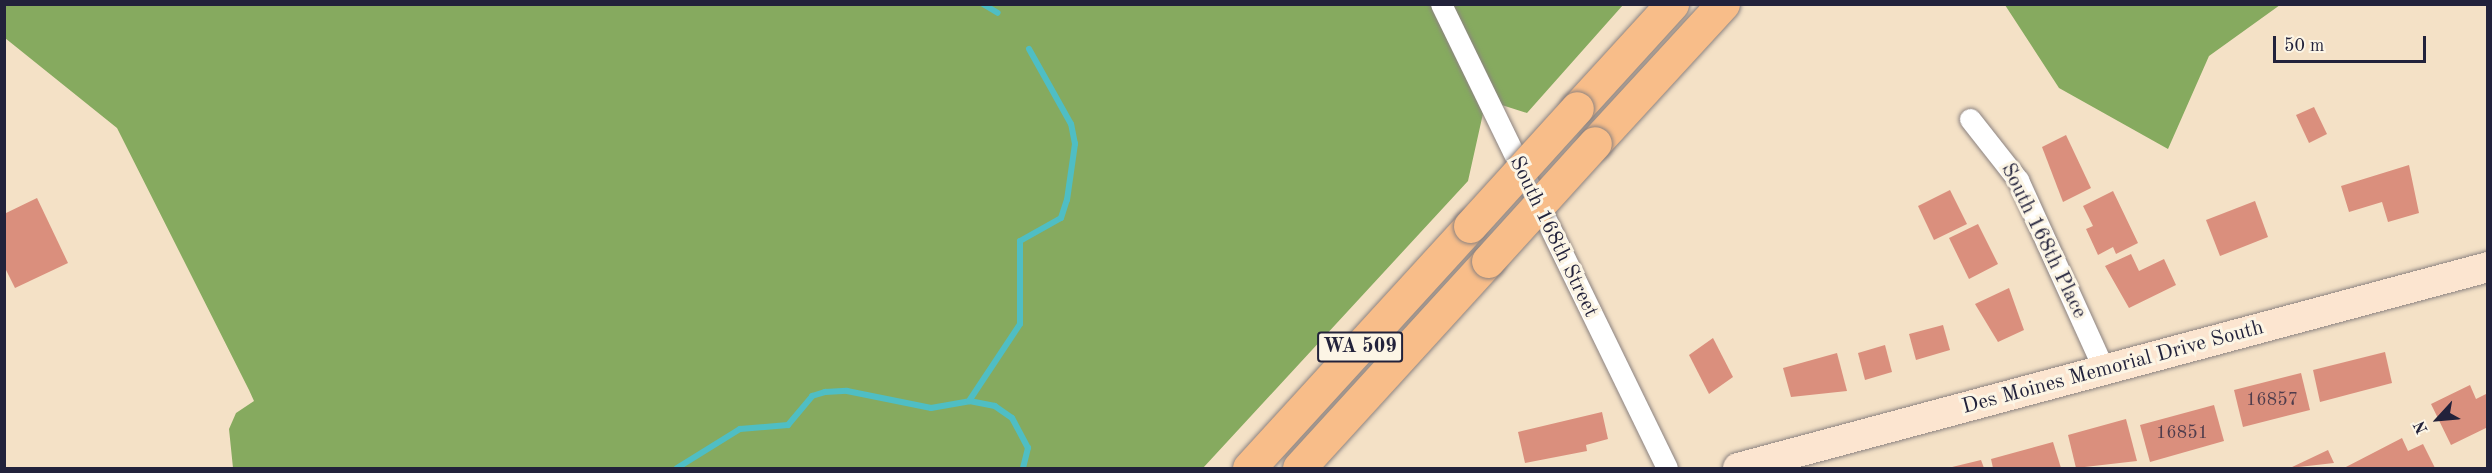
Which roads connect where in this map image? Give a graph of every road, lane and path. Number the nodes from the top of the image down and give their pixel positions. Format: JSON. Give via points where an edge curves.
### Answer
{"nodes":[{"id":1,"x":1441,"y":4,"type":"edge"},
{"id":2,"x":1672,"y":4,"type":"edge"},
{"id":3,"x":1723,"y":4,"type":"edge"},
{"id":4,"x":1970,"y":119,"type":"dead end"},
{"id":5,"x":2487,"y":267,"type":"edge"},
{"id":6,"x":2104,"y":370,"type":"junction"},
{"id":7,"x":1249,"y":468,"type":"edge"},
{"id":8,"x":1299,"y":468,"type":"edge"},
{"id":9,"x":1667,"y":468,"type":"edge"},
{"id":10,"x":1738,"y":468,"type":"edge"}],
"edges":[{"from":1,"to":9,"type":"street","name":"South 168th Street"},
{"from":2,"to":7,"type":"highway","number":"WA 509","bridge":true},
{"from":3,"to":8,"type":"highway","number":"WA 509","bridge":true},
{"from":4,"to":6,"type":"street","name":"South 168th Place","via":[[2018,180]]},
{"from":5,"to":6,"type":"main road","name":"Des Moines Memorial Drive South"},
{"from":6,"to":10,"type":"main road","name":"Des Moines Memorial Drive South"}]}
